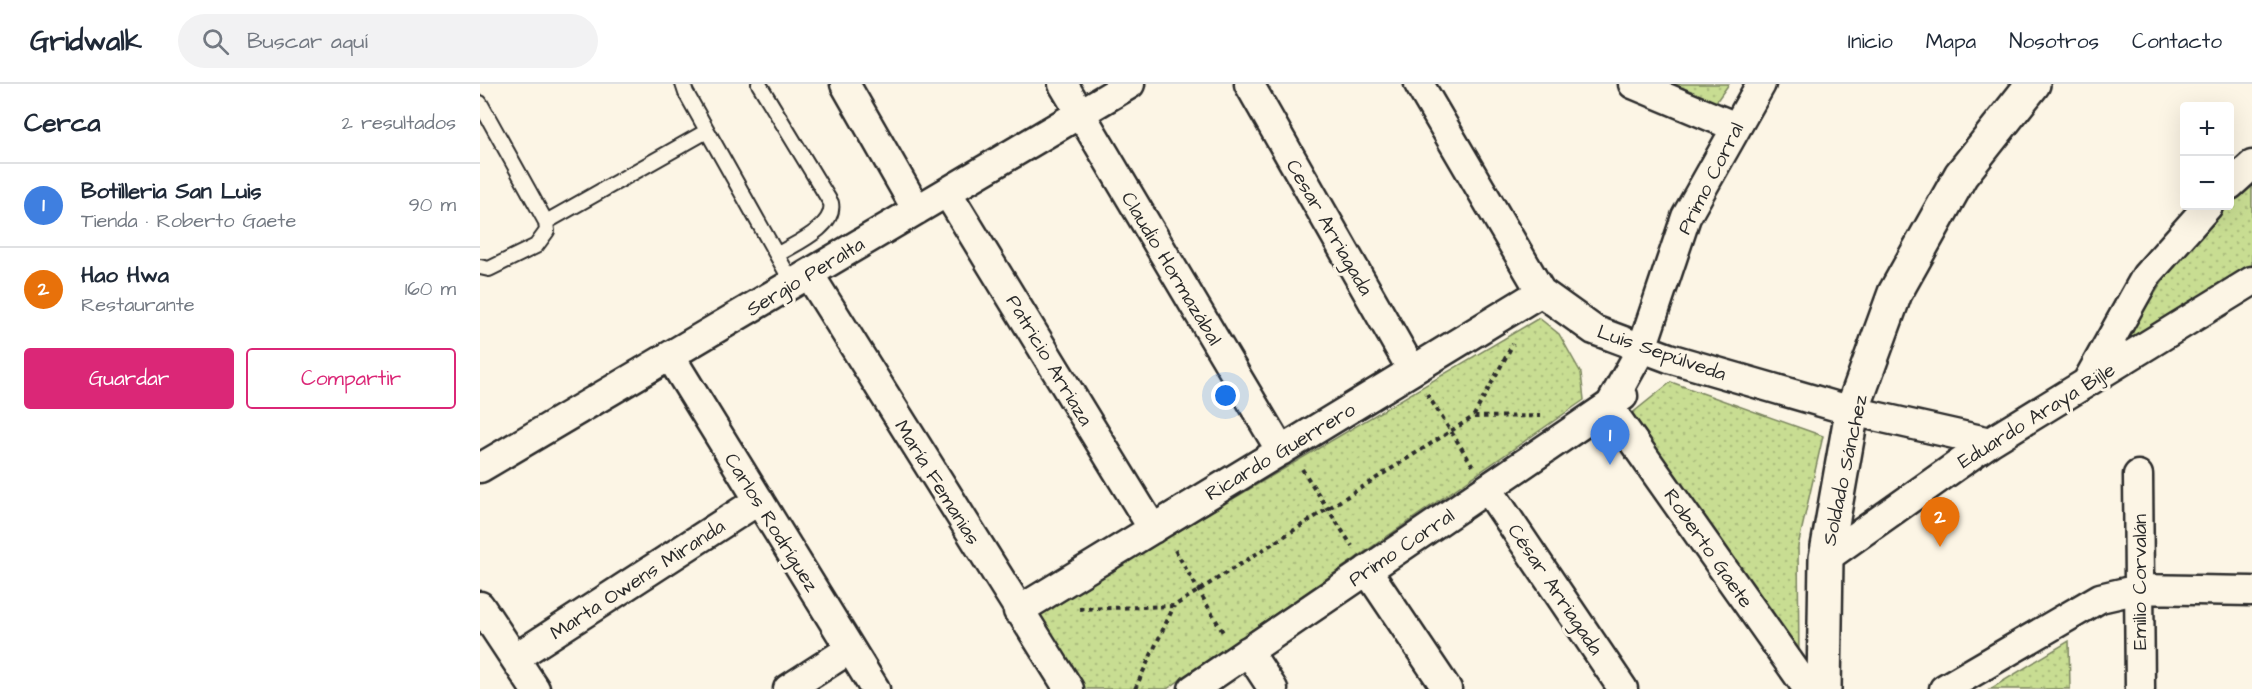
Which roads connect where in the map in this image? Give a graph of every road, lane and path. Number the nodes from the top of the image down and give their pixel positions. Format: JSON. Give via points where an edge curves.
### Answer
{"nodes":[{"id":1,"x":683,"y":84,"type":"edge"},
{"id":2,"x":759,"y":84,"type":"edge"},
{"id":3,"x":845,"y":84,"type":"edge"},
{"id":4,"x":1063,"y":84,"type":"edge"},
{"id":5,"x":1130,"y":84,"type":"edge"},
{"id":6,"x":1249,"y":84,"type":"edge"},
{"id":7,"x":1419,"y":84,"type":"edge"},
{"id":8,"x":1633,"y":84,"type":"edge"},
{"id":9,"x":1761,"y":84,"type":"edge"},
{"id":10,"x":2033,"y":84,"type":"edge"},
{"id":11,"x":480,"y":104,"type":"edge"},
{"id":12,"x":1080,"y":114,"type":"junction"},
{"id":13,"x":1736,"y":127,"type":"junction"},
{"id":14,"x":707,"y":131,"type":"junction"},
{"id":15,"x":2252,"y":165,"type":"edge"},
{"id":16,"x":2234,"y":181,"type":"edge"},
{"id":17,"x":947,"y":192,"type":"junction"},
{"id":18,"x":917,"y":210,"type":"junction"},
{"id":19,"x":2204,"y":210,"type":"edge"},
{"id":20,"x":546,"y":222,"type":"junction"},
{"id":21,"x":777,"y":255,"type":"junction"},
{"id":22,"x":480,"y":267,"type":"edge"},
{"id":23,"x":801,"y":279,"type":"junction"},
{"id":24,"x":2252,"y":280,"type":"edge"},
{"id":25,"x":1541,"y":292,"type":"junction"},
{"id":26,"x":1518,"y":334,"type":"dead end"},
{"id":27,"x":1642,"y":348,"type":"junction"},
{"id":28,"x":670,"y":356,"type":"junction"},
{"id":29,"x":1669,"y":358,"type":"junction"},
{"id":30,"x":1412,"y":370,"type":"junction"},
{"id":31,"x":2087,"y":382,"type":"junction"},
{"id":32,"x":1603,"y":411,"type":"junction"},
{"id":33,"x":1852,"y":411,"type":"junction"},
{"id":34,"x":1473,"y":417,"type":"junction"},
{"id":35,"x":1451,"y":431,"type":"junction"},
{"id":36,"x":1990,"y":442,"type":"junction"},
{"id":37,"x":1285,"y":449,"type":"junction"},
{"id":38,"x":480,"y":468,"type":"edge"},
{"id":39,"x":2138,"y":476,"type":"dead end"},
{"id":40,"x":1488,"y":489,"type":"junction"},
{"id":41,"x":759,"y":500,"type":"junction"},
{"id":42,"x":1328,"y":509,"type":"junction"},
{"id":43,"x":1157,"y":527,"type":"junction"},
{"id":44,"x":1826,"y":558,"type":"junction"},
{"id":45,"x":1367,"y":570,"type":"junction"},
{"id":46,"x":2139,"y":588,"type":"junction"},
{"id":47,"x":1199,"y":591,"type":"junction"},
{"id":48,"x":2252,"y":591,"type":"edge"},
{"id":49,"x":480,"y":606,"type":"edge"},
{"id":50,"x":1174,"y":606,"type":"junction"},
{"id":51,"x":1074,"y":609,"type":"dead end"},
{"id":52,"x":1018,"y":611,"type":"junction"},
{"id":53,"x":850,"y":649,"type":"junction"},
{"id":54,"x":1243,"y":654,"type":"junction"},
{"id":55,"x":515,"y":658,"type":"junction"},
{"id":56,"x":535,"y":689,"type":"edge"},
{"id":57,"x":788,"y":689,"type":"edge"},
{"id":58,"x":875,"y":689,"type":"edge"},
{"id":59,"x":1069,"y":689,"type":"edge"},
{"id":60,"x":1135,"y":689,"type":"edge"},
{"id":61,"x":1193,"y":689,"type":"edge"},
{"id":62,"x":1273,"y":689,"type":"edge"},
{"id":63,"x":1447,"y":689,"type":"edge"},
{"id":64,"x":1623,"y":689,"type":"edge"},
{"id":65,"x":1808,"y":689,"type":"edge"},
{"id":66,"x":1824,"y":689,"type":"edge"},
{"id":67,"x":1944,"y":689,"type":"edge"},
{"id":68,"x":2140,"y":689,"type":"edge"}],
"edges":[{"from":1,"to":14,"type":"lane"},
{"from":2,"to":21,"type":"lane","via":[[833,210],[825,225]]},
{"from":3,"to":18,"type":"street"},
{"from":4,"to":12,"type":"street","name":"Claudio Hormazábal"},
{"from":5,"to":12,"type":"street","name":"Sergio Peralta"},
{"from":6,"to":30,"type":"street","name":"Cesar Arriagada"},
{"from":7,"to":25,"type":"street","name":"Luis Sepúlveda"},
{"from":8,"to":13,"type":"street"},
{"from":9,"to":13,"type":"street","name":"Primo Corral"},
{"from":10,"to":33,"type":"street","name":"Soldado Sánchez","via":[[1961,175],[1895,293]]},
{"from":11,"to":20,"type":"lane"},
{"from":12,"to":17,"type":"street","name":"Sergio Peralta"},
{"from":12,"to":37,"type":"street","name":"Claudio Hormazábal"},
{"from":13,"to":27,"type":"street","name":"Primo Corral","via":[[1686,217]]},
{"from":14,"to":20,"type":"lane"},
{"from":14,"to":21,"type":"lane"},
{"from":15,"to":16,"type":"street"},
{"from":17,"to":18,"type":"street","name":"Sergio Peralta"},
{"from":17,"to":43,"type":"street","name":"Patricio Arriaza"},
{"from":18,"to":23,"type":"street","name":"Sergio Peralta"},
{"from":19,"to":31,"type":"street","via":[[2146,276]]},
{"from":20,"to":22,"type":"lane","via":[[547,231],[536,246],[489,269]]},
{"from":21,"to":23,"type":"lane"},
{"from":23,"to":28,"type":"street","name":"Sergio Peralta"},
{"from":23,"to":52,"type":"street","name":"María Femanias"},
{"from":24,"to":31,"type":"street","name":"Eduardo Araya Bijle"},
{"from":25,"to":27,"type":"street","name":"Luis Sepúlveda","via":[[1594,330]]},
{"from":25,"to":30,"type":"street","name":"Ricardo Guerrero"},
{"from":26,"to":34,"type":"path"},
{"from":27,"to":29,"type":"street","name":"Luis Sepúlveda"},
{"from":27,"to":32,"type":"street","name":"Primo Corral"},
{"from":28,"to":38,"type":"street","name":"Sergio Peralta"},
{"from":28,"to":41,"type":"street","name":"Carlos Rodríguez"},
{"from":29,"to":32,"type":"street","name":"Primo Corral"},
{"from":29,"to":33,"type":"street","name":"Luis Sepúlveda"},
{"from":30,"to":35,"type":"path"},
{"from":30,"to":37,"type":"street","name":"Ricardo Guerrero"},
{"from":31,"to":36,"type":"street","name":"Eduardo Araya Bijle"},
{"from":32,"to":34,"type":"path"},
{"from":32,"to":40,"type":"street","name":"Primo Corral"},
{"from":32,"to":65,"type":"street","name":"Roberto Gaete"},
{"from":33,"to":36,"type":"street","name":"Luis Sepúlveda"},
{"from":33,"to":44,"type":"street","name":"Soldado Sánchez"},
{"from":34,"to":35,"type":"path"},
{"from":35,"to":40,"type":"path"},
{"from":35,"to":42,"type":"path"},
{"from":36,"to":44,"type":"street","name":"Eduardo Araya Bijle"},
{"from":37,"to":42,"type":"path"},
{"from":37,"to":43,"type":"street","name":"Ricardo Guerrero"},
{"from":39,"to":46,"type":"street","name":"Emilio Corvalán"},
{"from":40,"to":45,"type":"street","name":"Primo Corral"},
{"from":40,"to":64,"type":"street","name":"César Arriagada"},
{"from":41,"to":53,"type":"street","name":"Carlos Rodríguez"},
{"from":41,"to":55,"type":"street","name":"Marta Owens Miranda"},
{"from":42,"to":45,"type":"path"},
{"from":42,"to":47,"type":"path"},
{"from":43,"to":47,"type":"path"},
{"from":43,"to":52,"type":"street","name":"Ricardo Guerrero"},
{"from":44,"to":66,"type":"street","name":"Soldado Sánchez"},
{"from":45,"to":54,"type":"street","name":"Primo Corral"},
{"from":45,"to":63,"type":"street"},
{"from":46,"to":48,"type":"street"},
{"from":46,"to":67,"type":"street","via":[[2100,598]]},
{"from":46,"to":68,"type":"street","name":"Emilio Corvalán"},
{"from":47,"to":50,"type":"path"},
{"from":47,"to":54,"type":"path"},
{"from":49,"to":55,"type":"street"},
{"from":50,"to":51,"type":"path"},
{"from":50,"to":60,"type":"path"},
{"from":52,"to":59,"type":"street","name":"María Femanias"},
{"from":53,"to":57,"type":"street"},
{"from":53,"to":58,"type":"street","name":"Carlos Rodríguez"},
{"from":54,"to":61,"type":"street","name":"Primo Corral"},
{"from":54,"to":62,"type":"street"},
{"from":55,"to":56,"type":"street"}]}
